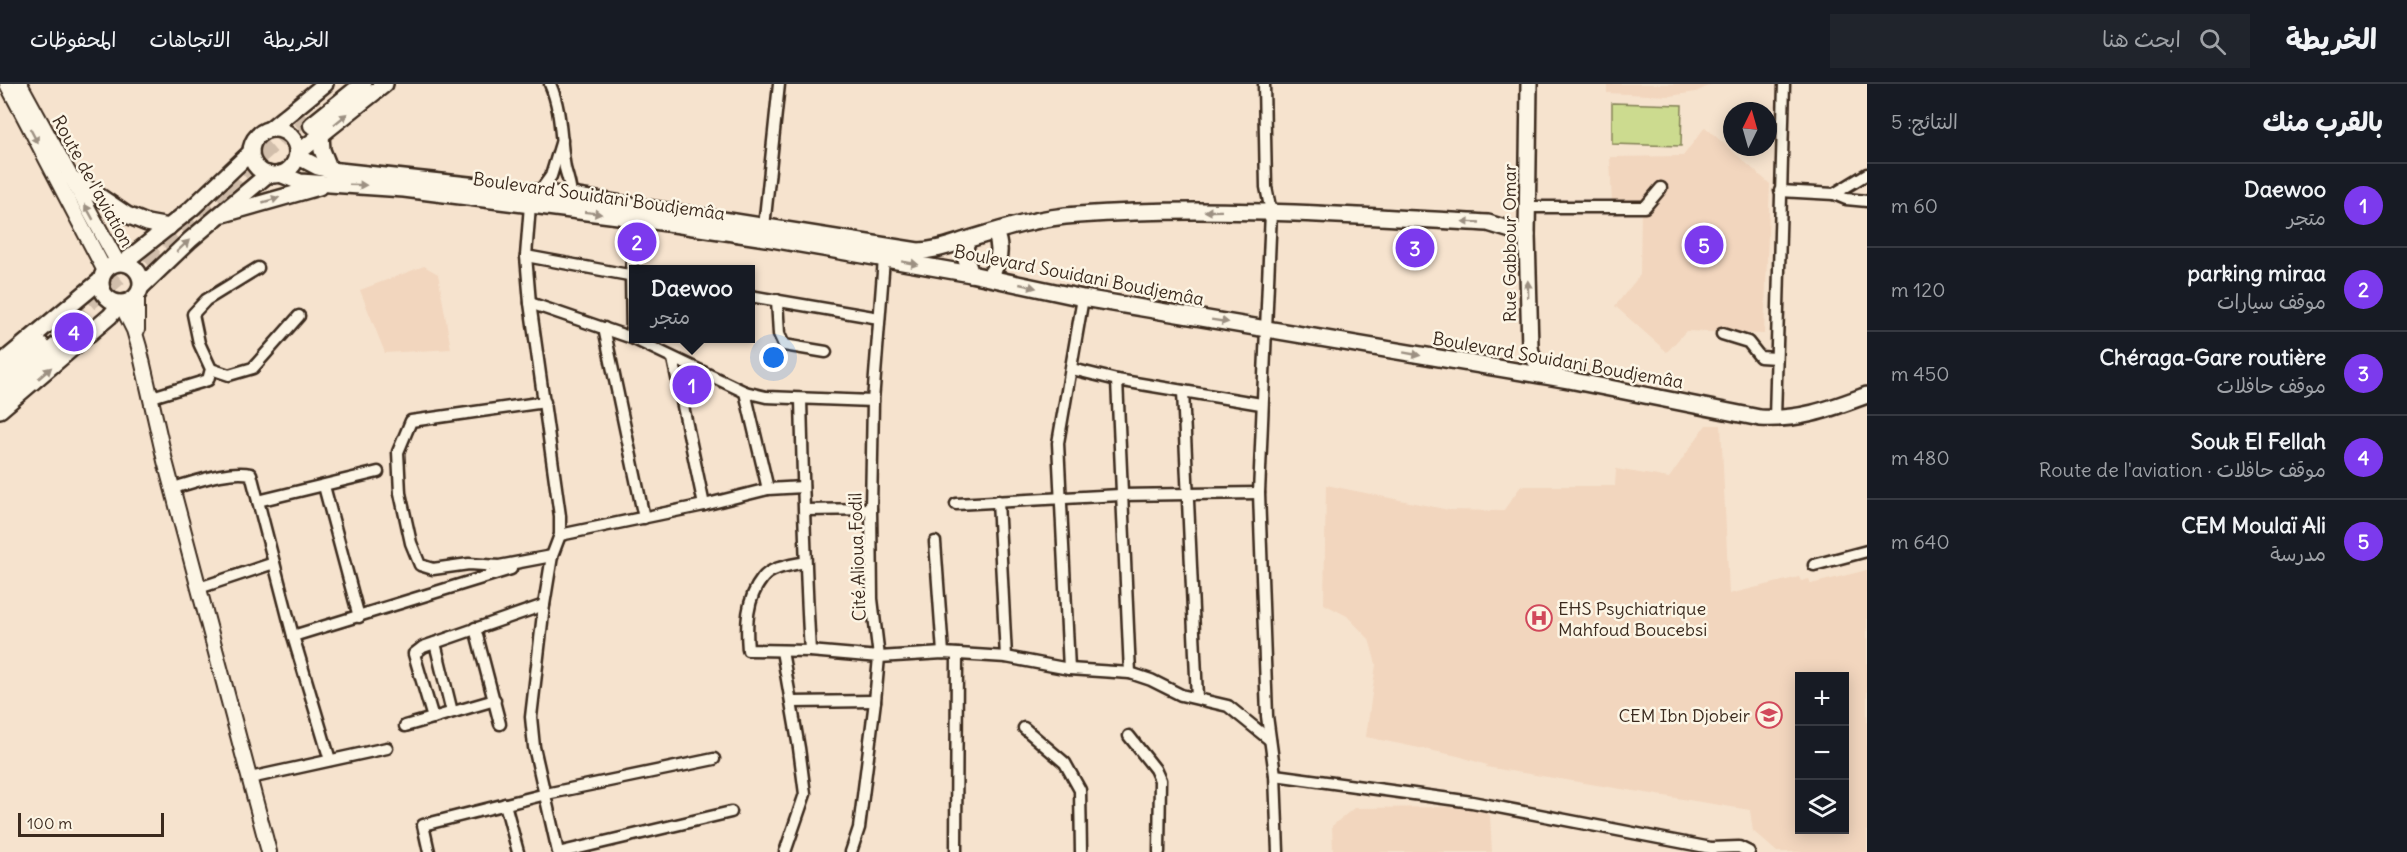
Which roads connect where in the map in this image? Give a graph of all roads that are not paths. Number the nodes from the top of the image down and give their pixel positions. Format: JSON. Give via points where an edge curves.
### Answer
{"nodes":[{"id":1,"x":7,"y":84,"type":"edge"},
{"id":2,"x":20,"y":84,"type":"edge"},
{"id":3,"x":326,"y":84,"type":"edge"},
{"id":4,"x":345,"y":84,"type":"edge"},
{"id":5,"x":363,"y":84,"type":"edge"},
{"id":6,"x":385,"y":84,"type":"edge"},
{"id":7,"x":550,"y":84,"type":"edge"},
{"id":8,"x":779,"y":84,"type":"edge"},
{"id":9,"x":1264,"y":84,"type":"edge"},
{"id":10,"x":1529,"y":84,"type":"edge"},
{"id":11,"x":1784,"y":84,"type":"edge"},
{"id":12,"x":313,"y":125,"type":"junction"},
{"id":13,"x":270,"y":129,"type":"junction"},
{"id":14,"x":562,"y":140,"type":"junction"},
{"id":15,"x":251,"y":152,"type":"junction"},
{"id":16,"x":297,"y":155,"type":"junction"},
{"id":17,"x":274,"y":174,"type":"junction"},
{"id":18,"x":1867,"y":174,"type":"edge"},
{"id":19,"x":69,"y":176,"type":"junction"},
{"id":20,"x":331,"y":177,"type":"junction"},
{"id":21,"x":1661,"y":188,"type":"dead end"},
{"id":22,"x":1780,"y":191,"type":"junction"},
{"id":23,"x":1834,"y":194,"type":"junction"},
{"id":24,"x":535,"y":199,"type":"junction"},
{"id":25,"x":1867,"y":201,"type":"edge"},
{"id":26,"x":571,"y":203,"type":"junction"},
{"id":27,"x":1528,"y":207,"type":"junction"},
{"id":28,"x":1271,"y":212,"type":"junction"},
{"id":29,"x":215,"y":217,"type":"junction"},
{"id":30,"x":634,"y":218,"type":"junction"},
{"id":31,"x":764,"y":226,"type":"junction"},
{"id":32,"x":169,"y":227,"type":"junction"},
{"id":33,"x":995,"y":232,"type":"junction"},
{"id":34,"x":1527,"y":235,"type":"junction"},
{"id":35,"x":966,"y":240,"type":"junction"},
{"id":36,"x":526,"y":256,"type":"junction"},
{"id":37,"x":884,"y":259,"type":"junction"},
{"id":38,"x":632,"y":265,"type":"edge"},
{"id":39,"x":258,"y":268,"type":"dead end"},
{"id":40,"x":112,"y":269,"type":"junction"},
{"id":41,"x":971,"y":274,"type":"junction"},
{"id":42,"x":629,"y":275,"type":"edge"},
{"id":43,"x":989,"y":277,"type":"junction"},
{"id":44,"x":139,"y":292,"type":"junction"},
{"id":45,"x":755,"y":297,"type":"edge"},
{"id":46,"x":1083,"y":298,"type":"junction"},
{"id":47,"x":777,"y":300,"type":"junction"},
{"id":48,"x":530,"y":303,"type":"junction"},
{"id":49,"x":121,"y":304,"type":"junction"},
{"id":50,"x":299,"y":316,"type":"dead end"},
{"id":51,"x":879,"y":318,"type":"junction"},
{"id":52,"x":604,"y":328,"type":"junction"},
{"id":53,"x":1265,"y":329,"type":"junction"},
{"id":54,"x":1722,"y":334,"type":"dead end"},
{"id":55,"x":629,"y":337,"type":"edge"},
{"id":56,"x":642,"y":343,"type":"edge"},
{"id":57,"x":139,"y":347,"type":"junction"},
{"id":58,"x":1530,"y":347,"type":"junction"},
{"id":59,"x":826,"y":352,"type":"dead end"},
{"id":60,"x":1776,"y":358,"type":"junction"},
{"id":61,"x":673,"y":359,"type":"junction"},
{"id":62,"x":0,"y":364,"type":"edge"},
{"id":63,"x":211,"y":369,"type":"junction"},
{"id":64,"x":1072,"y":369,"type":"junction"},
{"id":65,"x":1504,"y":370,"type":"junction"},
{"id":66,"x":0,"y":379,"type":"edge"},
{"id":67,"x":1117,"y":380,"type":"junction"},
{"id":68,"x":1569,"y":380,"type":"junction"},
{"id":69,"x":1183,"y":391,"type":"junction"},
{"id":70,"x":745,"y":392,"type":"junction"},
{"id":71,"x":0,"y":395,"type":"edge"},
{"id":72,"x":1867,"y":395,"type":"edge"},
{"id":73,"x":152,"y":397,"type":"junction"},
{"id":74,"x":801,"y":399,"type":"junction"},
{"id":75,"x":873,"y":401,"type":"junction"},
{"id":76,"x":545,"y":402,"type":"junction"},
{"id":77,"x":1261,"y":404,"type":"junction"},
{"id":78,"x":0,"y":410,"type":"edge"},
{"id":79,"x":1775,"y":419,"type":"junction"},
{"id":80,"x":378,"y":472,"type":"dead end"},
{"id":81,"x":324,"y":486,"type":"junction"},
{"id":82,"x":803,"y":487,"type":"junction"},
{"id":83,"x":173,"y":488,"type":"junction"},
{"id":84,"x":768,"y":489,"type":"junction"},
{"id":85,"x":1187,"y":493,"type":"junction"},
{"id":86,"x":1259,"y":493,"type":"junction"},
{"id":87,"x":1120,"y":495,"type":"junction"},
{"id":88,"x":1059,"y":498,"type":"junction"},
{"id":89,"x":258,"y":501,"type":"junction"},
{"id":90,"x":998,"y":501,"type":"junction"},
{"id":91,"x":956,"y":504,"type":"dead end"},
{"id":92,"x":704,"y":505,"type":"junction"},
{"id":93,"x":871,"y":509,"type":"junction"},
{"id":94,"x":806,"y":510,"type":"junction"},
{"id":95,"x":644,"y":518,"type":"junction"},
{"id":96,"x":560,"y":535,"type":"junction"},
{"id":97,"x":935,"y":542,"type":"dead end"},
{"id":98,"x":1867,"y":551,"type":"edge"},
{"id":99,"x":552,"y":556,"type":"junction"},
{"id":100,"x":805,"y":562,"type":"junction"},
{"id":101,"x":274,"y":563,"type":"junction"},
{"id":102,"x":1814,"y":566,"type":"dead end"},
{"id":103,"x":199,"y":588,"type":"junction"},
{"id":104,"x":544,"y":604,"type":"junction"},
{"id":105,"x":359,"y":617,"type":"junction"},
{"id":106,"x":475,"y":628,"type":"junction"},
{"id":107,"x":293,"y":636,"type":"junction"},
{"id":108,"x":435,"y":643,"type":"junction"},
{"id":109,"x":782,"y":651,"type":"junction"},
{"id":110,"x":810,"y":651,"type":"junction"},
{"id":111,"x":943,"y":653,"type":"junction"},
{"id":112,"x":957,"y":654,"type":"junction"},
{"id":113,"x":879,"y":657,"type":"junction"},
{"id":114,"x":1006,"y":657,"type":"junction"},
{"id":115,"x":1069,"y":669,"type":"junction"},
{"id":116,"x":1130,"y":673,"type":"junction"},
{"id":117,"x":1197,"y":698,"type":"junction"},
{"id":118,"x":495,"y":700,"type":"junction"},
{"id":119,"x":875,"y":701,"type":"junction"},
{"id":120,"x":791,"y":702,"type":"junction"},
{"id":121,"x":452,"y":712,"type":"junction"},
{"id":122,"x":433,"y":718,"type":"junction"},
{"id":123,"x":500,"y":724,"type":"dead end"},
{"id":124,"x":405,"y":726,"type":"dead end"},
{"id":125,"x":1024,"y":728,"type":"dead end"},
{"id":126,"x":1129,"y":736,"type":"dead end"},
{"id":127,"x":1270,"y":740,"type":"junction"},
{"id":128,"x":387,"y":748,"type":"dead end"},
{"id":129,"x":714,"y":759,"type":"dead end"},
{"id":130,"x":330,"y":760,"type":"junction"},
{"id":131,"x":1275,"y":775,"type":"junction"},
{"id":132,"x":250,"y":778,"type":"junction"},
{"id":133,"x":546,"y":794,"type":"junction"},
{"id":134,"x":505,"y":804,"type":"junction"},
{"id":135,"x":731,"y":812,"type":"dead end"},
{"id":136,"x":268,"y":852,"type":"edge"},
{"id":137,"x":429,"y":852,"type":"edge"},
{"id":138,"x":518,"y":852,"type":"edge"},
{"id":139,"x":560,"y":852,"type":"edge"},
{"id":140,"x":785,"y":852,"type":"edge"},
{"id":141,"x":851,"y":852,"type":"edge"},
{"id":142,"x":956,"y":852,"type":"edge"},
{"id":143,"x":1081,"y":852,"type":"edge"},
{"id":144,"x":1159,"y":852,"type":"edge"},
{"id":145,"x":1278,"y":852,"type":"edge"},
{"id":146,"x":1749,"y":852,"type":"edge"}],
"edges":[{"from":1,"to":40,"type":"street","one_way":true},
{"from":2,"to":19,"type":"street","name":"Route de l'aviation"},
{"from":3,"to":13,"type":"main road"},
{"from":4,"to":12,"type":"highway"},
{"from":5,"to":12,"type":"highway"},
{"from":12,"to":6,"type":"main road","one_way":true},
{"from":7,"to":14,"type":"street","via":[[558,106]]},
{"from":8,"to":31,"type":"street"},
{"from":9,"to":28,"type":"street","via":[[1266,187]]},
{"from":10,"to":27,"type":"main road","name":"Rue Gabbour Omar"},
{"from":11,"to":22,"type":"street"},
{"from":12,"to":16,"type":"main road"},
{"from":12,"to":20,"type":"main road"},
{"from":13,"to":15,"type":"main road","via":[[259,134]]},
{"from":13,"to":16,"type":"main road","via":[[288,132],[296,141]]},
{"from":14,"to":24,"type":"street","via":[[554,170]]},
{"from":14,"to":26,"type":"street"},
{"from":15,"to":17,"type":"main road","via":[[254,163]]},
{"from":15,"to":32,"type":"main road"},
{"from":16,"to":17,"type":"main road","via":[[289,169]]},
{"from":16,"to":20,"type":"main road","name":"Boulevard Souidani Boudjemâa"},
{"from":17,"to":20,"type":"main road","name":"Boulevard Souidani Boudjemâa","via":[[294,181]]},
{"from":17,"to":29,"type":"main road"},
{"from":18,"to":23,"type":"street"},
{"from":19,"to":32,"type":"main road","via":[[127,215]]},
{"from":40,"to":19,"type":"street","name":"Route de l'aviation","one_way":true},
{"from":20,"to":24,"type":"main road","name":"Boulevard Souidani Boudjemâa","via":[[394,188]]},
{"from":29,"to":20,"type":"main road","one_way":true},
{"from":21,"to":27,"type":"street","via":[[1645,207]]},
{"from":22,"to":23,"type":"street"},
{"from":22,"to":60,"type":"street"},
{"from":23,"to":25,"type":"street"},
{"from":24,"to":26,"type":"main road","name":"Boulevard Souidani Boudjemâa"},
{"from":24,"to":36,"type":"street"},
{"from":26,"to":30,"type":"main road","name":"Boulevard Souidani Boudjemâa","one_way":true},
{"from":26,"to":31,"type":"main road","name":"Boulevard Souidani Boudjemâa"},
{"from":27,"to":34,"type":"main road","name":"Rue Gabbour Omar"},
{"from":28,"to":33,"type":"main road","one_way":true,"via":[[1077,215]]},
{"from":34,"to":28,"type":"main road","one_way":true,"via":[[1488,223]]},
{"from":28,"to":53,"type":"street"},
{"from":44,"to":29,"type":"main road","one_way":true},
{"from":30,"to":37,"type":"main road","name":"Boulevard Souidani Boudjemâa"},
{"from":30,"to":38,"type":"street"},
{"from":31,"to":35,"type":"main road","name":"Boulevard Souidani Boudjemâa","via":[[918,251]]},
{"from":32,"to":40,"type":"main road"},
{"from":33,"to":35,"type":"main road"},
{"from":33,"to":43,"type":"main road","via":[[999,259]]},
{"from":58,"to":34,"type":"main road","name":"Rue Gabbour Omar","one_way":true},
{"from":35,"to":41,"type":"main road","via":[[965,257]]},
{"from":36,"to":42,"type":"street"},
{"from":36,"to":48,"type":"street"},
{"from":37,"to":41,"type":"main road","name":"Boulevard Souidani Boudjemâa","one_way":true},
{"from":37,"to":51,"type":"street","name":"Cité Alioua Fodil"},
{"from":39,"to":63,"type":"street","via":[[213,295],[193,314],[199,343]]},
{"from":40,"to":44,"type":"main road","via":[[136,269],[141,278]]},
{"from":40,"to":49,"type":"main road","via":[[102,289],[107,298]]},
{"from":40,"to":62,"type":"main road"},
{"from":41,"to":43,"type":"main road","name":"Boulevard Souidani Boudjemâa"},
{"from":43,"to":46,"type":"main road","name":"Boulevard Souidani Boudjemâa","one_way":true},
{"from":44,"to":49,"type":"main road","via":[[128,303]]},
{"from":44,"to":57,"type":"street"},
{"from":45,"to":47,"type":"street"},
{"from":46,"to":53,"type":"main road","name":"Boulevard Souidani Boudjemâa","one_way":true},
{"from":46,"to":64,"type":"street"},
{"from":47,"to":51,"type":"street"},
{"from":47,"to":59,"type":"street","via":[[779,334],[784,345]]},
{"from":48,"to":52,"type":"street"},
{"from":48,"to":76,"type":"street"},
{"from":49,"to":57,"type":"street"},
{"from":78,"to":49,"type":"main road","one_way":true},
{"from":50,"to":63,"type":"street","via":[[253,368],[229,375]]},
{"from":51,"to":75,"type":"street","name":"Cité Alioua Fodil"},
{"from":52,"to":55,"type":"street"},
{"from":52,"to":95,"type":"street"},
{"from":53,"to":65,"type":"main road","name":"Boulevard Souidani Boudjemâa","one_way":true},
{"from":53,"to":77,"type":"street"},
{"from":54,"to":60,"type":"street","via":[[1748,342],[1760,357]]},
{"from":56,"to":61,"type":"street"},
{"from":57,"to":73,"type":"street"},
{"from":58,"to":65,"type":"main road"},
{"from":58,"to":68,"type":"main road","name":"Rue Gabbour Omar","via":[[1537,363]]},
{"from":60,"to":79,"type":"street"},
{"from":61,"to":70,"type":"street"},
{"from":61,"to":92,"type":"street"},
{"from":63,"to":73,"type":"street","via":[[208,380]]},
{"from":64,"to":67,"type":"street"},
{"from":64,"to":88,"type":"street","via":[[1058,443]]},
{"from":65,"to":68,"type":"main road","name":"Boulevard Souidani Boudjemâa"},
{"from":66,"to":71,"type":"highway","via":[[74,323]]},
{"from":67,"to":69,"type":"street"},
{"from":67,"to":87,"type":"street"},
{"from":68,"to":79,"type":"main road","name":"Boulevard Souidani Boudjemâa"},
{"from":69,"to":77,"type":"street"},
{"from":69,"to":85,"type":"street"},
{"from":70,"to":74,"type":"street"},
{"from":70,"to":84,"type":"street"},
{"from":72,"to":79,"type":"main road","name":"Boulevard Souidani Boudjemâa","via":[[1814,415]]},
{"from":73,"to":83,"type":"street"},
{"from":74,"to":75,"type":"street"},
{"from":74,"to":82,"type":"street"},
{"from":75,"to":93,"type":"street","name":"Cité Alioua Fodil"},
{"from":76,"to":96,"type":"street"},
{"from":76,"to":99,"type":"street","via":[[411,421],[398,452],[400,493],[420,565],[499,566]]},
{"from":77,"to":86,"type":"street"},
{"from":80,"to":81,"type":"street"},
{"from":81,"to":89,"type":"street"},
{"from":81,"to":105,"type":"street"},
{"from":82,"to":84,"type":"street"},
{"from":82,"to":94,"type":"street"},
{"from":83,"to":89,"type":"street","via":[[243,472],[251,474]]},
{"from":83,"to":103,"type":"street"},
{"from":84,"to":92,"type":"street"},
{"from":85,"to":86,"type":"street"},
{"from":85,"to":87,"type":"street"},
{"from":85,"to":117,"type":"street"},
{"from":86,"to":127,"type":"street"},
{"from":87,"to":88,"type":"street"},
{"from":87,"to":116,"type":"street"},
{"from":88,"to":90,"type":"street"},
{"from":88,"to":115,"type":"street"},
{"from":89,"to":101,"type":"street"},
{"from":90,"to":91,"type":"street"},
{"from":90,"to":114,"type":"street"},
{"from":92,"to":95,"type":"street"},
{"from":93,"to":94,"type":"street"},
{"from":93,"to":113,"type":"street","name":"Cité Alioua Fodil","via":[[872,599]]},
{"from":94,"to":100,"type":"street"},
{"from":95,"to":96,"type":"street"},
{"from":96,"to":99,"type":"street"},
{"from":97,"to":111,"type":"street"},
{"from":98,"to":102,"type":"street"},
{"from":99,"to":104,"type":"street"},
{"from":99,"to":105,"type":"street"},
{"from":100,"to":109,"type":"street","via":[[782,567],[763,577],[749,605],[748,650]]},
{"from":100,"to":110,"type":"street"},
{"from":101,"to":103,"type":"street"},
{"from":101,"to":107,"type":"street"},
{"from":103,"to":132,"type":"street"},
{"from":104,"to":106,"type":"street"},
{"from":104,"to":133,"type":"street","via":[[531,717]]},
{"from":105,"to":107,"type":"street"},
{"from":106,"to":108,"type":"street"},
{"from":106,"to":118,"type":"street"},
{"from":107,"to":130,"type":"street"},
{"from":108,"to":121,"type":"street"},
{"from":108,"to":122,"type":"street","via":[[414,654]]},
{"from":109,"to":110,"type":"street"},
{"from":109,"to":120,"type":"street"},
{"from":110,"to":113,"type":"street"},
{"from":111,"to":112,"type":"street"},
{"from":111,"to":113,"type":"street"},
{"from":112,"to":114,"type":"street"},
{"from":112,"to":142,"type":"street"},
{"from":113,"to":119,"type":"street","name":"Cité Alioua Fodil"},
{"from":114,"to":115,"type":"street"},
{"from":115,"to":116,"type":"street"},
{"from":116,"to":117,"type":"street"},
{"from":117,"to":127,"type":"street","via":[[1228,706]]},
{"from":118,"to":121,"type":"street"},
{"from":118,"to":123,"type":"street"},
{"from":119,"to":120,"type":"street"},
{"from":119,"to":141,"type":"street","name":"Cité Alioua Fodil","via":[[859,828]]},
{"from":120,"to":140,"type":"street","via":[[805,794]]},
{"from":121,"to":122,"type":"street"},
{"from":122,"to":124,"type":"street"},
{"from":125,"to":143,"type":"street","via":[[1065,763],[1080,790]]},
{"from":126,"to":144,"type":"street","via":[[1160,780]]},
{"from":127,"to":131,"type":"street"},
{"from":128,"to":130,"type":"street"},
{"from":129,"to":133,"type":"street"},
{"from":130,"to":132,"type":"street"},
{"from":131,"to":145,"type":"street"},
{"from":131,"to":146,"type":"street","via":[[1472,802],[1711,848],[1739,847]]},
{"from":132,"to":136,"type":"street"},
{"from":133,"to":134,"type":"street"},
{"from":133,"to":139,"type":"street"},
{"from":134,"to":137,"type":"street","via":[[423,825]]},
{"from":134,"to":138,"type":"street"},
{"from":135,"to":139,"type":"street"}]}
